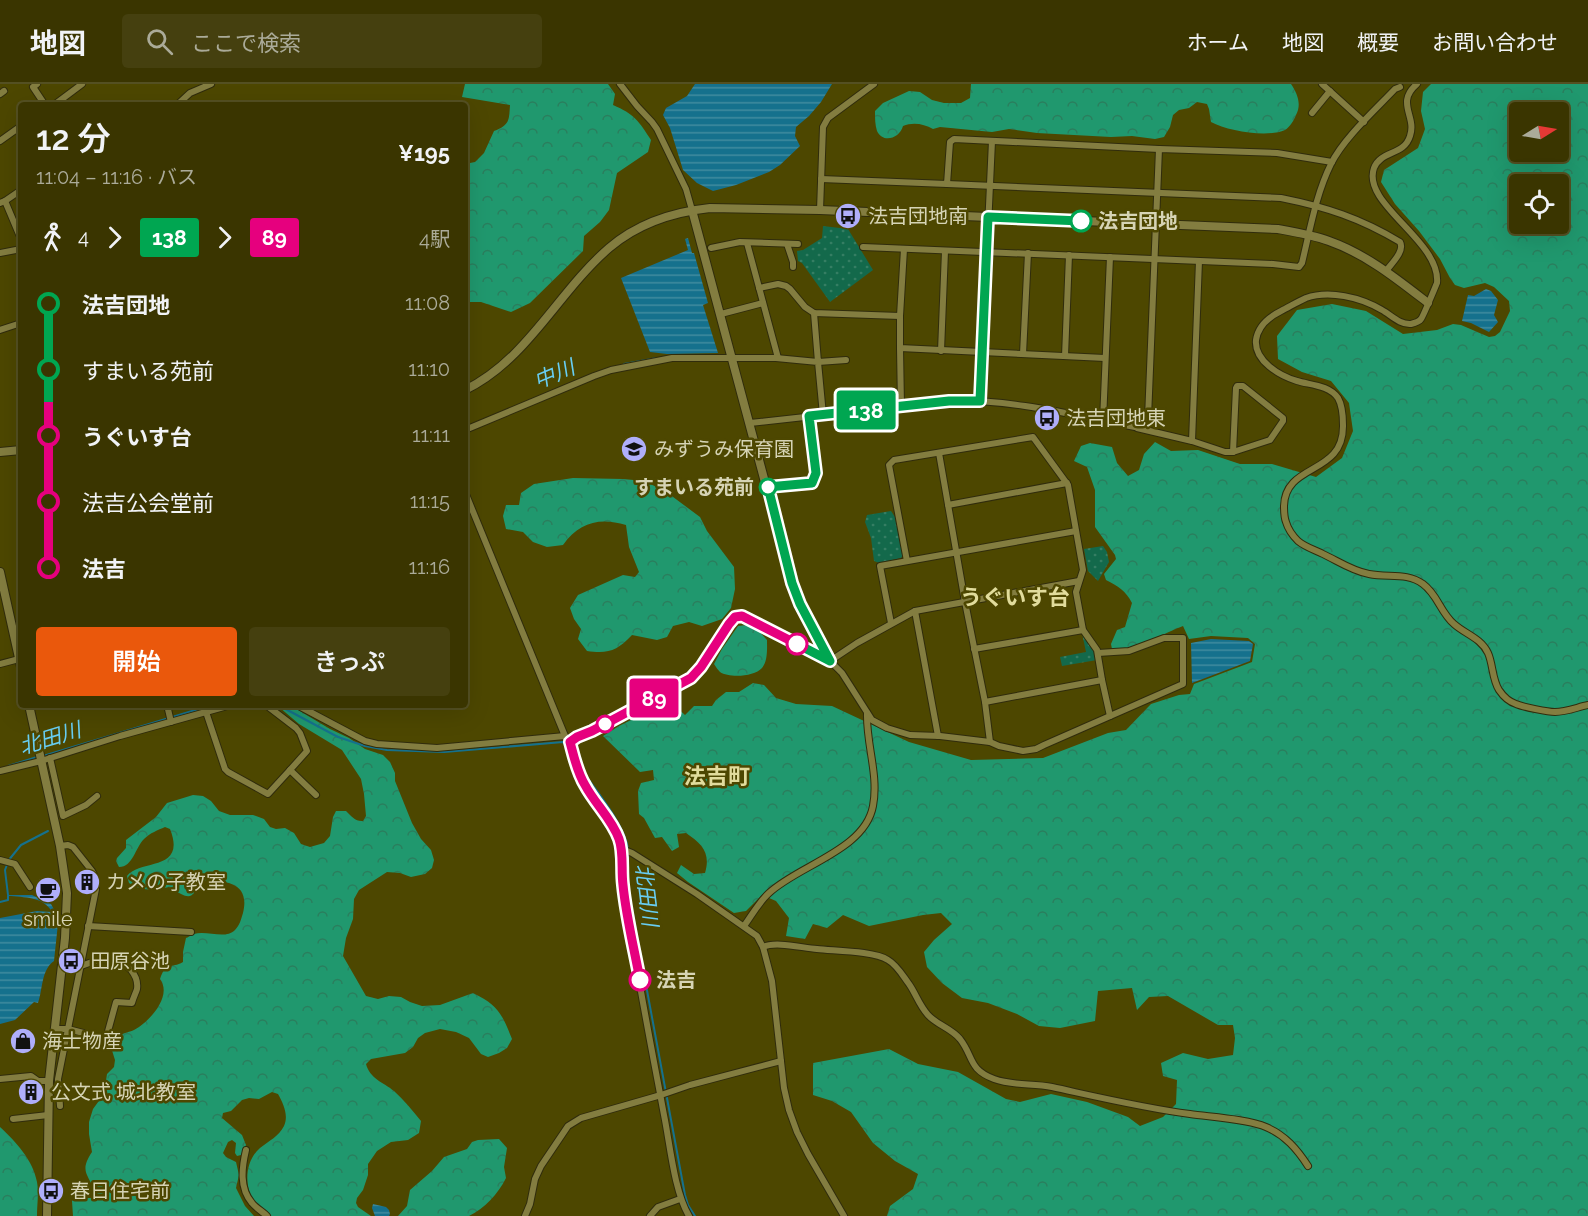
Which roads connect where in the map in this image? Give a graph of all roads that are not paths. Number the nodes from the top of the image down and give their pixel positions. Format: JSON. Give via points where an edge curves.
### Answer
{"nodes":[{"id":1,"x":38,"y":84,"type":"edge"},
{"id":2,"x":81,"y":84,"type":"edge"},
{"id":3,"x":211,"y":84,"type":"edge"},
{"id":4,"x":620,"y":84,"type":"edge"},
{"id":5,"x":874,"y":84,"type":"edge"},
{"id":6,"x":1322,"y":84,"type":"edge"},
{"id":7,"x":1417,"y":84,"type":"edge"},
{"id":8,"x":1400,"y":87,"type":"dead end"},
{"id":9,"x":1330,"y":91,"type":"junction"},
{"id":10,"x":43,"y":102,"type":"edge"},
{"id":11,"x":58,"y":102,"type":"edge"},
{"id":12,"x":180,"y":102,"type":"edge"},
{"id":13,"x":1312,"y":113,"type":"dead end"},
{"id":14,"x":1364,"y":122,"type":"junction"},
{"id":15,"x":18,"y":128,"type":"edge"},
{"id":16,"x":0,"y":141,"type":"edge"},
{"id":17,"x":992,"y":141,"type":"junction"},
{"id":18,"x":1159,"y":149,"type":"junction"},
{"id":19,"x":1332,"y":162,"type":"junction"},
{"id":20,"x":821,"y":179,"type":"junction"},
{"id":21,"x":947,"y":184,"type":"junction"},
{"id":22,"x":989,"y":186,"type":"junction"},
{"id":23,"x":18,"y":192,"type":"edge"},
{"id":24,"x":1157,"y":192,"type":"junction"},
{"id":25,"x":3,"y":202,"type":"edge"},
{"id":26,"x":1317,"y":205,"type":"junction"},
{"id":27,"x":693,"y":210,"type":"junction"},
{"id":28,"x":820,"y":210,"type":"junction"},
{"id":29,"x":988,"y":217,"type":"junction"},
{"id":30,"x":1156,"y":225,"type":"junction"},
{"id":31,"x":18,"y":233,"type":"edge"},
{"id":32,"x":1309,"y":236,"type":"junction"},
{"id":33,"x":747,"y":243,"type":"junction"},
{"id":34,"x":787,"y":244,"type":"junction"},
{"id":35,"x":798,"y":244,"type":"dead end"},
{"id":36,"x":863,"y":247,"type":"dead end"},
{"id":37,"x":711,"y":248,"type":"dead end"},
{"id":38,"x":904,"y":249,"type":"junction"},
{"id":39,"x":18,"y":250,"type":"edge"},
{"id":40,"x":945,"y":251,"type":"junction"},
{"id":41,"x":987,"y":251,"type":"junction"},
{"id":42,"x":1028,"y":253,"type":"junction"},
{"id":43,"x":0,"y":254,"type":"edge"},
{"id":44,"x":1069,"y":255,"type":"junction"},
{"id":45,"x":1110,"y":256,"type":"junction"},
{"id":46,"x":1154,"y":258,"type":"junction"},
{"id":47,"x":1199,"y":261,"type":"junction"},
{"id":48,"x":792,"y":267,"type":"dead end"},
{"id":49,"x":1386,"y":271,"type":"junction"},
{"id":50,"x":759,"y":288,"type":"junction"},
{"id":51,"x":763,"y":303,"type":"junction"},
{"id":52,"x":1428,"y":303,"type":"junction"},
{"id":53,"x":814,"y":313,"type":"junction"},
{"id":54,"x":721,"y":314,"type":"junction"},
{"id":55,"x":900,"y":316,"type":"junction"},
{"id":56,"x":18,"y":324,"type":"edge"},
{"id":57,"x":0,"y":330,"type":"edge"},
{"id":58,"x":900,"y":348,"type":"junction"},
{"id":59,"x":941,"y":351,"type":"junction"},
{"id":60,"x":982,"y":353,"type":"junction"},
{"id":61,"x":1023,"y":354,"type":"junction"},
{"id":62,"x":1065,"y":356,"type":"junction"},
{"id":63,"x":733,"y":357,"type":"junction"},
{"id":64,"x":778,"y":358,"type":"junction"},
{"id":65,"x":1106,"y":358,"type":"junction"},
{"id":66,"x":846,"y":360,"type":"dead end"},
{"id":67,"x":818,"y":362,"type":"junction"},
{"id":68,"x":468,"y":388,"type":"edge"},
{"id":69,"x":980,"y":401,"type":"junction"},
{"id":70,"x":902,"y":406,"type":"junction"},
{"id":71,"x":823,"y":415,"type":"junction"},
{"id":72,"x":809,"y":416,"type":"junction"},
{"id":73,"x":1103,"y":421,"type":"junction"},
{"id":74,"x":750,"y":423,"type":"junction"},
{"id":75,"x":1135,"y":427,"type":"junction"},
{"id":76,"x":468,"y":429,"type":"edge"},
{"id":77,"x":1192,"y":441,"type":"junction"},
{"id":78,"x":18,"y":450,"type":"edge"},
{"id":79,"x":0,"y":452,"type":"edge"},
{"id":80,"x":1233,"y":452,"type":"junction"},
{"id":81,"x":939,"y":453,"type":"junction"},
{"id":82,"x":1067,"y":483,"type":"junction"},
{"id":83,"x":768,"y":487,"type":"junction"},
{"id":84,"x":468,"y":499,"type":"edge"},
{"id":85,"x":948,"y":505,"type":"junction"},
{"id":86,"x":1076,"y":531,"type":"junction"},
{"id":87,"x":956,"y":552,"type":"junction"},
{"id":88,"x":907,"y":561,"type":"junction"},
{"id":89,"x":0,"y":572,"type":"edge"},
{"id":90,"x":1079,"y":581,"type":"junction"},
{"id":91,"x":965,"y":602,"type":"junction"},
{"id":92,"x":915,"y":611,"type":"junction"},
{"id":93,"x":891,"y":624,"type":"junction"},
{"id":94,"x":1083,"y":630,"type":"junction"},
{"id":95,"x":974,"y":649,"type":"junction"},
{"id":96,"x":1098,"y":653,"type":"junction"},
{"id":97,"x":18,"y":654,"type":"edge"},
{"id":98,"x":830,"y":661,"type":"junction"},
{"id":99,"x":18,"y":663,"type":"edge"},
{"id":100,"x":0,"y":664,"type":"edge"},
{"id":101,"x":1102,"y":680,"type":"junction"},
{"id":102,"x":985,"y":702,"type":"junction"},
{"id":103,"x":1588,"y":705,"type":"edge"},
{"id":104,"x":30,"y":708,"type":"edge"},
{"id":105,"x":168,"y":708,"type":"edge"},
{"id":106,"x":220,"y":708,"type":"edge"},
{"id":107,"x":270,"y":708,"type":"edge"},
{"id":108,"x":303,"y":708,"type":"edge"},
{"id":109,"x":206,"y":712,"type":"junction"},
{"id":110,"x":867,"y":713,"type":"junction"},
{"id":111,"x":1110,"y":716,"type":"junction"},
{"id":112,"x":170,"y":719,"type":"junction"},
{"id":113,"x":565,"y":736,"type":"junction"},
{"id":114,"x":938,"y":736,"type":"junction"},
{"id":115,"x":570,"y":742,"type":"junction"},
{"id":116,"x":990,"y":742,"type":"junction"},
{"id":117,"x":43,"y":758,"type":"junction"},
{"id":118,"x":290,"y":770,"type":"junction"},
{"id":119,"x":0,"y":771,"type":"edge"},
{"id":120,"x":316,"y":795,"type":"dead end"},
{"id":121,"x":97,"y":796,"type":"dead end"},
{"id":122,"x":60,"y":846,"type":"junction"},
{"id":123,"x":622,"y":849,"type":"junction"},
{"id":124,"x":0,"y":860,"type":"edge"},
{"id":125,"x":30,"y":887,"type":"dead end"},
{"id":126,"x":88,"y":926,"type":"junction"},
{"id":127,"x":744,"y":926,"type":"junction"},
{"id":128,"x":191,"y":932,"type":"dead end"},
{"id":129,"x":763,"y":947,"type":"junction"},
{"id":130,"x":81,"y":966,"type":"junction"},
{"id":131,"x":54,"y":1029,"type":"junction"},
{"id":132,"x":68,"y":1029,"type":"junction"},
{"id":133,"x":781,"y":1061,"type":"junction"},
{"id":134,"x":0,"y":1079,"type":"edge"},
{"id":135,"x":49,"y":1081,"type":"junction"},
{"id":136,"x":661,"y":1095,"type":"junction"},
{"id":137,"x":60,"y":1106,"type":"dead end"},
{"id":138,"x":48,"y":1116,"type":"junction"},
{"id":139,"x":13,"y":1119,"type":"dead end"},
{"id":140,"x":246,"y":1150,"type":"dead end"},
{"id":141,"x":1308,"y":1166,"type":"dead end"},
{"id":142,"x":680,"y":1199,"type":"junction"},
{"id":143,"x":46,"y":1216,"type":"edge"},
{"id":144,"x":267,"y":1216,"type":"edge"},
{"id":145,"x":525,"y":1216,"type":"edge"},
{"id":146,"x":650,"y":1216,"type":"edge"},
{"id":147,"x":689,"y":1216,"type":"edge"},
{"id":148,"x":844,"y":1216,"type":"edge"}],
"edges":[{"from":1,"to":10,"type":"street","via":[[33,87]]},
{"from":2,"to":11,"type":"street"},
{"from":3,"to":12,"type":"street"},
{"from":4,"to":27,"type":"street","via":[[657,129]]},
{"from":5,"to":20,"type":"street","via":[[828,118],[823,127]]},
{"from":6,"to":9,"type":"street"},
{"from":7,"to":52,"type":"street","via":[[1407,95],[1412,129],[1407,143],[1381,158],[1373,175],[1384,202],[1417,239],[1433,266],[1437,283]]},
{"from":8,"to":14,"type":"street"},
{"from":9,"to":13,"type":"street"},
{"from":9,"to":14,"type":"street"},
{"from":14,"to":19,"type":"street"},
{"from":15,"to":16,"type":"street"},
{"from":17,"to":18,"type":"street"},
{"from":17,"to":21,"type":"street","via":[[950,142]]},
{"from":17,"to":22,"type":"street"},
{"from":18,"to":19,"type":"street","via":[[1277,153]]},
{"from":18,"to":24,"type":"street"},
{"from":19,"to":26,"type":"street"},
{"from":20,"to":21,"type":"street"},
{"from":20,"to":28,"type":"street"},
{"from":21,"to":22,"type":"street"},
{"from":22,"to":24,"type":"street"},
{"from":22,"to":29,"type":"street"},
{"from":23,"to":25,"type":"street"},
{"from":24,"to":26,"type":"street","via":[[1281,198]]},
{"from":24,"to":30,"type":"street"},
{"from":25,"to":31,"type":"street"},
{"from":26,"to":32,"type":"street"},
{"from":26,"to":49,"type":"street","via":[[1355,218],[1400,242],[1401,250]]},
{"from":27,"to":28,"type":"street"},
{"from":27,"to":54,"type":"street"},
{"from":27,"to":68,"type":"street","via":[[651,223],[609,248],[513,356]]},
{"from":28,"to":29,"type":"street"},
{"from":29,"to":30,"type":"street"},
{"from":29,"to":41,"type":"street"},
{"from":30,"to":32,"type":"street","via":[[1278,229]]},
{"from":30,"to":46,"type":"street"},
{"from":32,"to":47,"type":"street","via":[[1299,267]]},
{"from":32,"to":49,"type":"street","via":[[1346,248]]},
{"from":33,"to":34,"type":"street"},
{"from":33,"to":37,"type":"street"},
{"from":33,"to":50,"type":"street"},
{"from":34,"to":35,"type":"street"},
{"from":34,"to":48,"type":"street"},
{"from":36,"to":38,"type":"street"},
{"from":38,"to":40,"type":"street"},
{"from":38,"to":55,"type":"street"},
{"from":39,"to":43,"type":"street"},
{"from":40,"to":41,"type":"street"},
{"from":40,"to":59,"type":"street"},
{"from":41,"to":42,"type":"street"},
{"from":41,"to":60,"type":"street"},
{"from":42,"to":44,"type":"street"},
{"from":42,"to":61,"type":"street"},
{"from":44,"to":45,"type":"street"},
{"from":44,"to":62,"type":"street"},
{"from":45,"to":46,"type":"street"},
{"from":45,"to":65,"type":"street"},
{"from":46,"to":47,"type":"street"},
{"from":46,"to":75,"type":"street","via":[[1148,418],[1145,424]]},
{"from":47,"to":77,"type":"street"},
{"from":49,"to":52,"type":"street"},
{"from":50,"to":51,"type":"street"},
{"from":50,"to":53,"type":"street","via":[[786,286]]},
{"from":51,"to":54,"type":"street"},
{"from":51,"to":64,"type":"street"},
{"from":52,"to":103,"type":"street","via":[[1421,319],[1409,324],[1359,300],[1315,296],[1273,315],[1260,329],[1256,343],[1264,362],[1295,380],[1333,393],[1343,419],[1341,442],[1333,456],[1295,480],[1286,491],[1285,521],[1298,541],[1352,569],[1412,577],[1424,584],[1452,623],[1482,644],[1498,689],[1516,704],[1555,712]]},
{"from":53,"to":55,"type":"street"},
{"from":53,"to":67,"type":"street"},
{"from":54,"to":63,"type":"street"},
{"from":55,"to":58,"type":"street"},
{"from":56,"to":57,"type":"street"},
{"from":58,"to":59,"type":"street"},
{"from":58,"to":70,"type":"street"},
{"from":59,"to":60,"type":"street"},
{"from":60,"to":61,"type":"street"},
{"from":60,"to":69,"type":"street"},
{"from":61,"to":62,"type":"street"},
{"from":62,"to":65,"type":"street"},
{"from":63,"to":64,"type":"street"},
{"from":63,"to":74,"type":"street"},
{"from":63,"to":76,"type":"street","via":[[672,358],[611,370]]},
{"from":64,"to":67,"type":"street"},
{"from":65,"to":73,"type":"street"},
{"from":66,"to":67,"type":"street"},
{"from":67,"to":71,"type":"street"},
{"from":69,"to":70,"type":"street"},
{"from":69,"to":73,"type":"street"},
{"from":70,"to":71,"type":"street"},
{"from":71,"to":72,"type":"street"},
{"from":72,"to":74,"type":"street"},
{"from":72,"to":83,"type":"street","via":[[816,473],[812,483]]},
{"from":73,"to":75,"type":"street"},
{"from":74,"to":83,"type":"street"},
{"from":75,"to":77,"type":"street"},
{"from":77,"to":80,"type":"street"},
{"from":78,"to":79,"type":"street"},
{"from":80,"to":80,"type":"street","via":[[1270,440],[1283,421],[1239,385]]},
{"from":81,"to":82,"type":"street","via":[[1033,437]]},
{"from":81,"to":85,"type":"street"},
{"from":81,"to":88,"type":"street","via":[[894,460],[889,465]]},
{"from":82,"to":85,"type":"street"},
{"from":82,"to":86,"type":"street"},
{"from":83,"to":98,"type":"street","via":[[792,583]]},
{"from":84,"to":113,"type":"street"},
{"from":85,"to":87,"type":"street"},
{"from":86,"to":87,"type":"street"},
{"from":86,"to":90,"type":"street","via":[[1083,570]]},
{"from":87,"to":88,"type":"street"},
{"from":87,"to":91,"type":"street"},
{"from":88,"to":93,"type":"street","via":[[880,566]]},
{"from":89,"to":97,"type":"street"},
{"from":90,"to":91,"type":"street"},
{"from":90,"to":94,"type":"street","via":[[1076,592]]},
{"from":91,"to":92,"type":"street"},
{"from":91,"to":95,"type":"street"},
{"from":92,"to":93,"type":"street"},
{"from":92,"to":114,"type":"street"},
{"from":93,"to":98,"type":"street"},
{"from":94,"to":95,"type":"street"},
{"from":94,"to":96,"type":"street"},
{"from":95,"to":102,"type":"street"},
{"from":96,"to":101,"type":"street"},
{"from":96,"to":111,"type":"street","via":[[1129,651],[1164,638],[1183,638],[1183,684]]},
{"from":98,"to":110,"type":"street"},
{"from":98,"to":115,"type":"street","via":[[742,616],[735,617],[691,678]]},
{"from":99,"to":100,"type":"street"},
{"from":101,"to":102,"type":"street"},
{"from":101,"to":111,"type":"street"},
{"from":102,"to":116,"type":"street"},
{"from":104,"to":117,"type":"street"},
{"from":105,"to":112,"type":"street"},
{"from":106,"to":109,"type":"street"},
{"from":107,"to":118,"type":"street","via":[[296,728],[307,751]]},
{"from":108,"to":113,"type":"street","via":[[377,744],[437,748]]},
{"from":109,"to":112,"type":"street"},
{"from":109,"to":118,"type":"street","via":[[228,772],[268,794]]},
{"from":110,"to":114,"type":"street","via":[[879,725],[910,735]]},
{"from":110,"to":127,"type":"street","via":[[875,791],[867,821],[843,846],[769,892]]},
{"from":111,"to":116,"type":"street","via":[[1035,749],[1023,751]]},
{"from":112,"to":117,"type":"street"},
{"from":113,"to":115,"type":"street"},
{"from":114,"to":116,"type":"street"},
{"from":115,"to":123,"type":"street","via":[[585,786],[613,827]]},
{"from":117,"to":119,"type":"street"},
{"from":117,"to":121,"type":"street","via":[[63,816]]},
{"from":117,"to":122,"type":"street"},
{"from":118,"to":120,"type":"street"},
{"from":122,"to":126,"type":"street","via":[[74,847],[95,878]]},
{"from":122,"to":131,"type":"street","via":[[67,914]]},
{"from":123,"to":127,"type":"street"},
{"from":123,"to":136,"type":"street","via":[[623,887]]},
{"from":124,"to":125,"type":"street","via":[[15,864]]},
{"from":126,"to":128,"type":"street"},
{"from":126,"to":130,"type":"street"},
{"from":127,"to":129,"type":"street"},
{"from":129,"to":133,"type":"street","via":[[772,981]]},
{"from":129,"to":141,"type":"street","via":[[776,944],[887,959],[911,987],[919,1005],[958,1037],[974,1066],[987,1076],[1003,1082],[1050,1086],[1263,1125],[1289,1141]]},
{"from":130,"to":132,"type":"street"},
{"from":130,"to":132,"type":"street","via":[[113,960],[130,969],[137,988],[132,1003],[116,1002],[104,1038]]},
{"from":131,"to":132,"type":"street"},
{"from":131,"to":135,"type":"street"},
{"from":132,"to":137,"type":"street","via":[[58,1079]]},
{"from":133,"to":136,"type":"street"},
{"from":133,"to":148,"type":"street","via":[[784,1088],[797,1132]]},
{"from":134,"to":135,"type":"street","via":[[31,1076],[35,1081]]},
{"from":135,"to":138,"type":"street"},
{"from":136,"to":142,"type":"street"},
{"from":136,"to":145,"type":"street","via":[[581,1118],[568,1126],[541,1166]]},
{"from":138,"to":139,"type":"street"},
{"from":138,"to":143,"type":"street"},
{"from":140,"to":144,"type":"street","via":[[243,1185],[251,1203]]},
{"from":142,"to":146,"type":"street","via":[[658,1207]]},
{"from":142,"to":147,"type":"street"}]}
